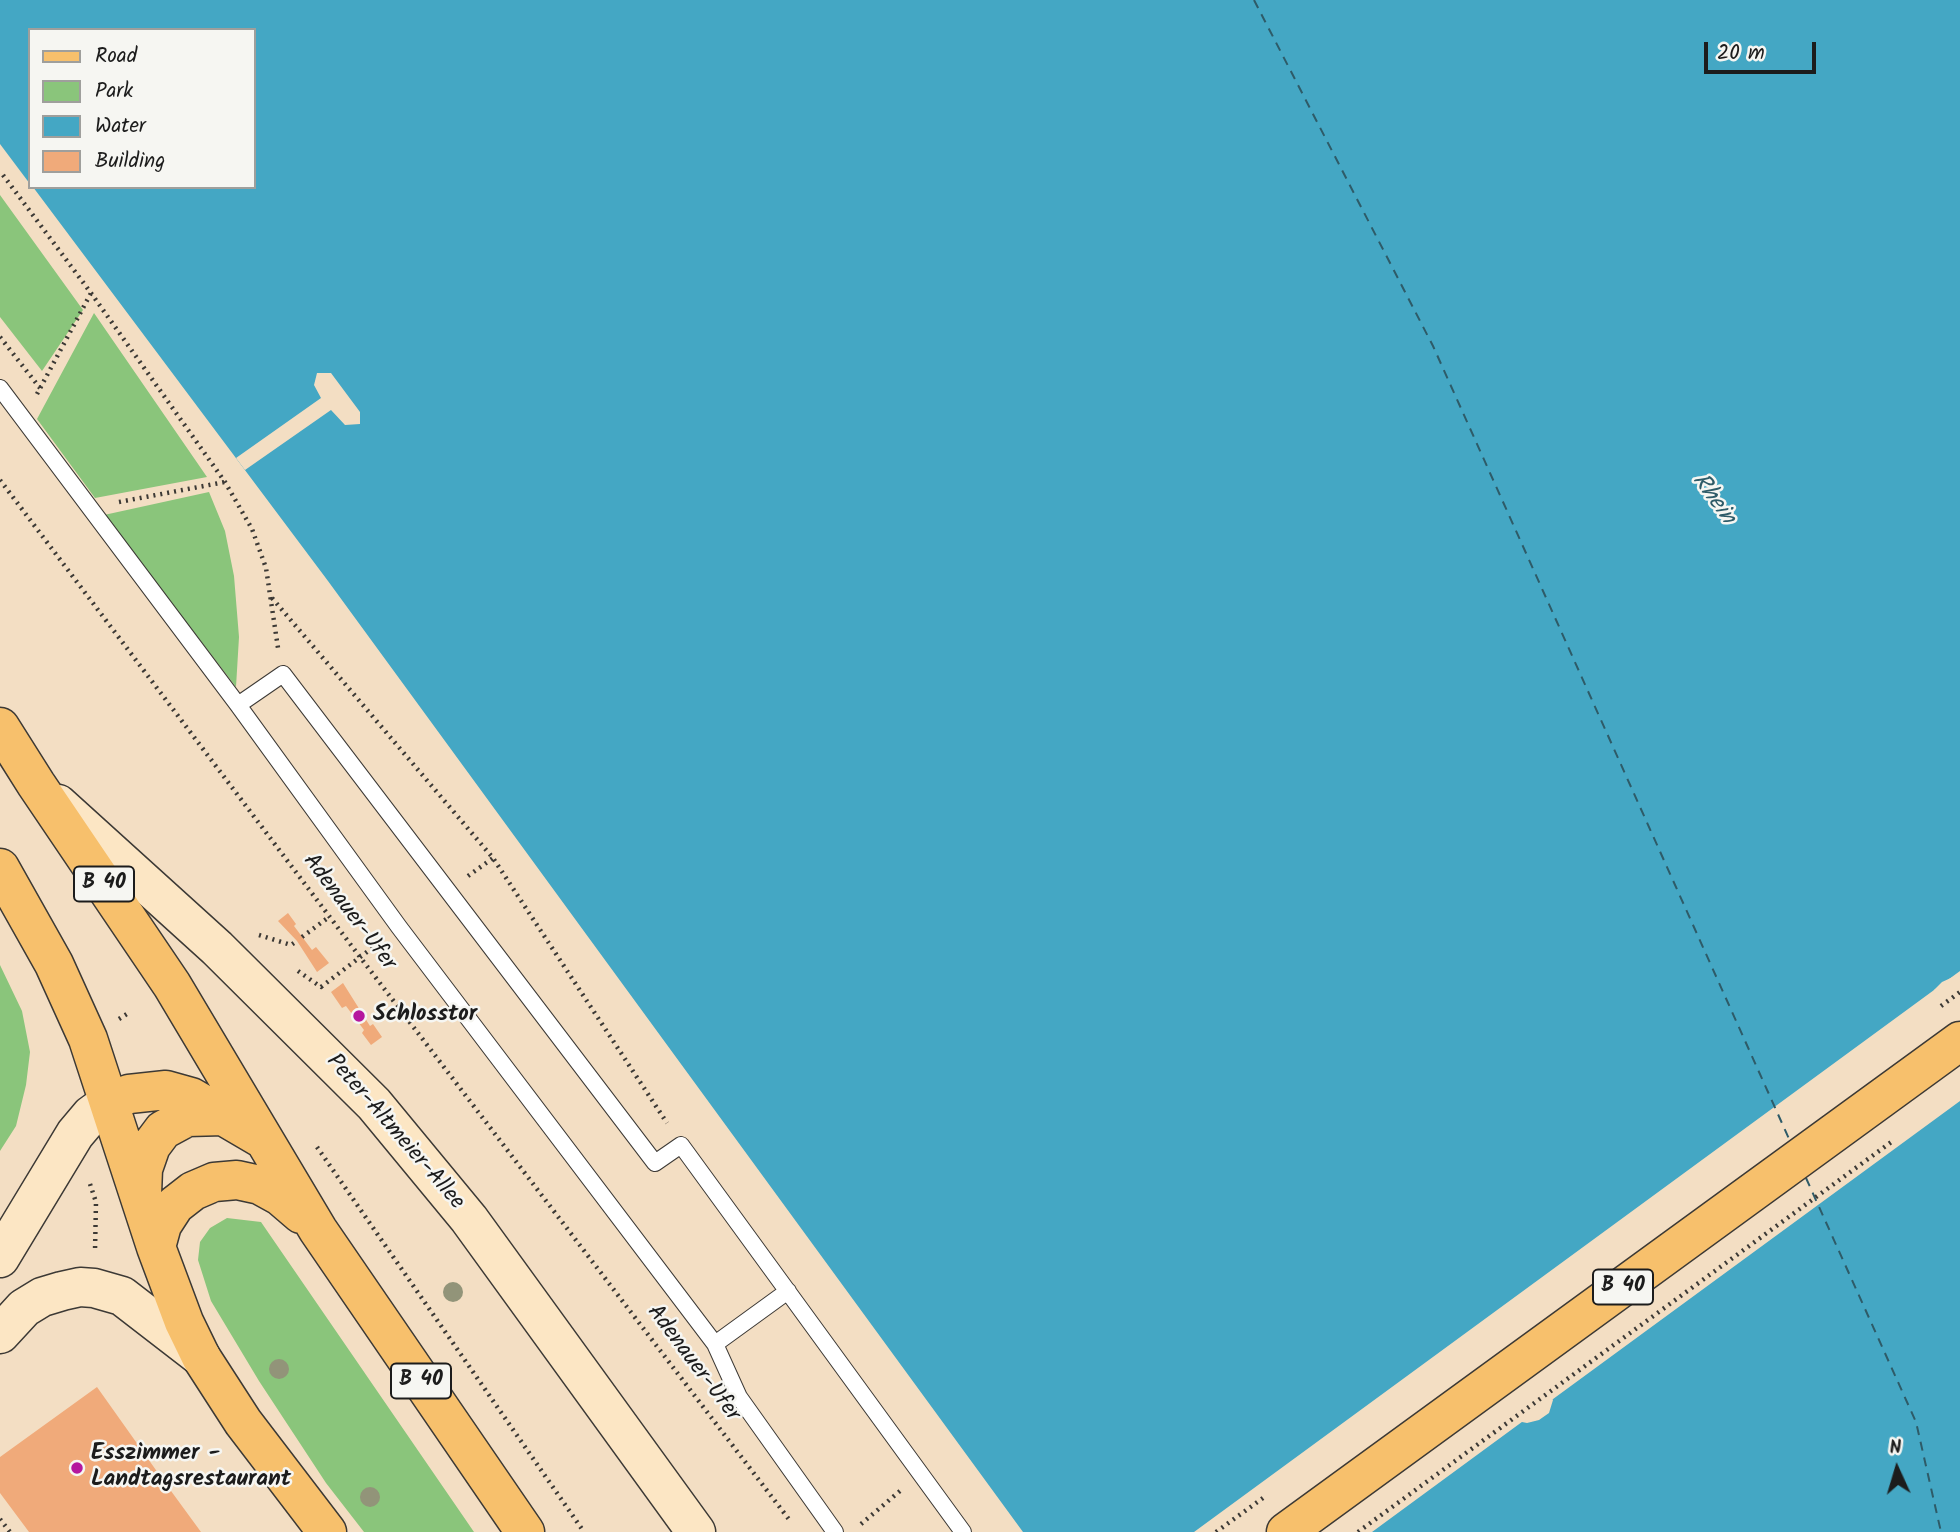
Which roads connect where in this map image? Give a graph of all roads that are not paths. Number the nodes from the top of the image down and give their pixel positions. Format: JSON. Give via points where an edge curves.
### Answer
{"nodes":[{"id":1,"x":0,"y":388,"type":"edge"},
{"id":2,"x":239,"y":705,"type":"junction"},
{"id":3,"x":0,"y":727,"type":"edge"},
{"id":4,"x":36,"y":784,"type":"junction"},
{"id":5,"x":0,"y":868,"type":"edge"},
{"id":6,"x":1960,"y":1041,"type":"edge"},
{"id":7,"x":109,"y":1102,"type":"junction"},
{"id":8,"x":224,"y":1116,"type":"junction"},
{"id":9,"x":265,"y":1141,"type":"junction"},
{"id":10,"x":142,"y":1203,"type":"junction"},
{"id":11,"x":318,"y":1230,"type":"junction"},
{"id":12,"x":156,"y":1247,"type":"junction"},
{"id":13,"x":0,"y":1258,"type":"edge"},
{"id":14,"x":788,"y":1291,"type":"junction"},
{"id":15,"x":0,"y":1334,"type":"edge"},
{"id":16,"x":715,"y":1344,"type":"junction"},
{"id":17,"x":201,"y":1357,"type":"junction"},
{"id":18,"x":320,"y":1525,"type":"edge"},
{"id":19,"x":525,"y":1532,"type":"edge"},
{"id":20,"x":696,"y":1532,"type":"edge"},
{"id":21,"x":835,"y":1532,"type":"edge"},
{"id":22,"x":963,"y":1532,"type":"edge"},
{"id":23,"x":1286,"y":1532,"type":"edge"}],
"edges":[{"from":1,"to":2,"type":"lane"},
{"from":2,"to":14,"type":"lane","via":[[283,674],[655,1163],[681,1144]]},
{"from":2,"to":16,"type":"lane","via":[[399,927]]},
{"from":3,"to":4,"type":"main road","name":"Peter-Altmeier-Allee","number":"B 40"},
{"from":4,"to":9,"type":"main road","name":"Peter-Altmeier-Allee","number":"B 40","via":[[172,985]]},
{"from":4,"to":20,"type":"main road","name":"Peter-Altmeier-Allee","via":[[217,948],[374,1104],[468,1219]]},
{"from":5,"to":7,"type":"main road","via":[[54,964],[88,1039]]},
{"from":6,"to":23,"type":"main road","number":"B 40"},
{"from":7,"to":8,"type":"main road","via":[[129,1094],[166,1090],[191,1097]]},
{"from":7,"to":10,"type":"main road"},
{"from":7,"to":13,"type":"main road","via":[[75,1134]]},
{"from":8,"to":9,"type":"main road"},
{"from":8,"to":10,"type":"main road","via":[[187,1118],[163,1130],[143,1169]]},
{"from":9,"to":11,"type":"main road","name":"Peter-Altmeier-Allee","number":"B 40"},
{"from":10,"to":12,"type":"main road"},
{"from":11,"to":12,"type":"main road","number":"B 40","via":[[280,1196],[260,1185],[214,1182],[175,1205],[162,1225]]},
{"from":11,"to":19,"type":"main road","name":"Peter-Altmeier-Allee","number":"B 40"},
{"from":12,"to":17,"type":"main road"},
{"from":14,"to":16,"type":"lane"},
{"from":14,"to":22,"type":"lane"},
{"from":15,"to":17,"type":"main road","via":[[24,1308],[42,1297],[94,1288],[122,1296]]},
{"from":16,"to":21,"type":"lane","via":[[739,1397]]},
{"from":17,"to":18,"type":"main road"}]}
